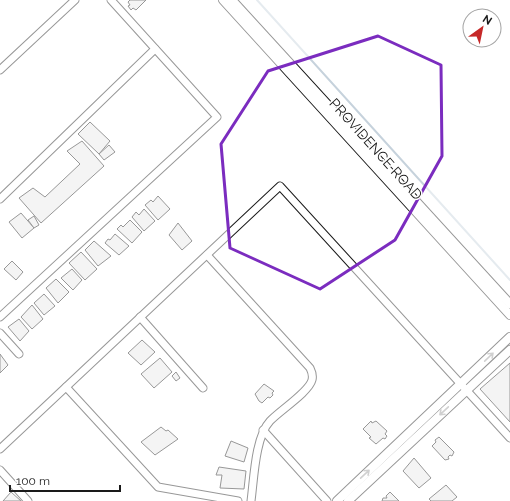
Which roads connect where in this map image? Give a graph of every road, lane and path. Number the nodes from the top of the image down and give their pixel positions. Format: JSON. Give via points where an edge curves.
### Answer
{"nodes":[{"id":1,"x":75,"y":0,"type":"edge"},
{"id":2,"x":111,"y":0,"type":"edge"},
{"id":3,"x":223,"y":0,"type":"edge"},
{"id":4,"x":232,"y":0,"type":"edge"},
{"id":5,"x":155,"y":49,"type":"junction"},
{"id":6,"x":0,"y":70,"type":"edge"},
{"id":7,"x":0,"y":199,"type":"edge"},
{"id":8,"x":207,"y":255,"type":"junction"},
{"id":9,"x":510,"y":304,"type":"edge"},
{"id":10,"x":510,"y":315,"type":"edge"},
{"id":11,"x":0,"y":317,"type":"edge"},
{"id":12,"x":140,"y":317,"type":"junction"},
{"id":13,"x":0,"y":333,"type":"edge"},
{"id":14,"x":510,"y":336,"type":"edge"},
{"id":15,"x":510,"y":350,"type":"edge"},
{"id":16,"x":19,"y":354,"type":"dead end"},
{"id":17,"x":66,"y":387,"type":"junction"},
{"id":18,"x":463,"y":387,"type":"junction"},
{"id":19,"x":203,"y":388,"type":"dead end"},
{"id":20,"x":263,"y":430,"type":"junction"},
{"id":21,"x":510,"y":438,"type":"edge"},
{"id":22,"x":0,"y":449,"type":"edge"},
{"id":23,"x":0,"y":470,"type":"edge"},
{"id":24,"x":28,"y":501,"type":"edge"},
{"id":25,"x":238,"y":501,"type":"edge"},
{"id":26,"x":251,"y":501,"type":"edge"},
{"id":27,"x":327,"y":501,"type":"edge"},
{"id":28,"x":336,"y":501,"type":"edge"},
{"id":29,"x":348,"y":501,"type":"edge"}],
"edges":[{"from":1,"to":6,"type":"street"},
{"from":2,"to":5,"type":"street"},
{"from":3,"to":10,"type":"street","name":"PROVIDENCE ROAD"},
{"from":4,"to":9,"type":"street","name":"PROVIDENCE ROAD"},
{"from":5,"to":7,"type":"street"},
{"from":5,"to":11,"type":"street","via":[[217,117]]},
{"from":8,"to":12,"type":"street"},
{"from":8,"to":18,"type":"street","via":[[280,186]]},
{"from":8,"to":20,"type":"street","via":[[310,368],[312,382]]},
{"from":12,"to":17,"type":"street"},
{"from":12,"to":19,"type":"street"},
{"from":13,"to":16,"type":"street"},
{"from":18,"to":14,"type":"street","one_way":true},
{"from":15,"to":18,"type":"street"},
{"from":17,"to":22,"type":"street"},
{"from":17,"to":25,"type":"street","via":[[158,488]]},
{"from":18,"to":21,"type":"street"},
{"from":28,"to":18,"type":"street","one_way":true},
{"from":18,"to":29,"type":"street","one_way":true},
{"from":20,"to":26,"type":"street"},
{"from":20,"to":27,"type":"street"},
{"from":23,"to":24,"type":"street"}]}
